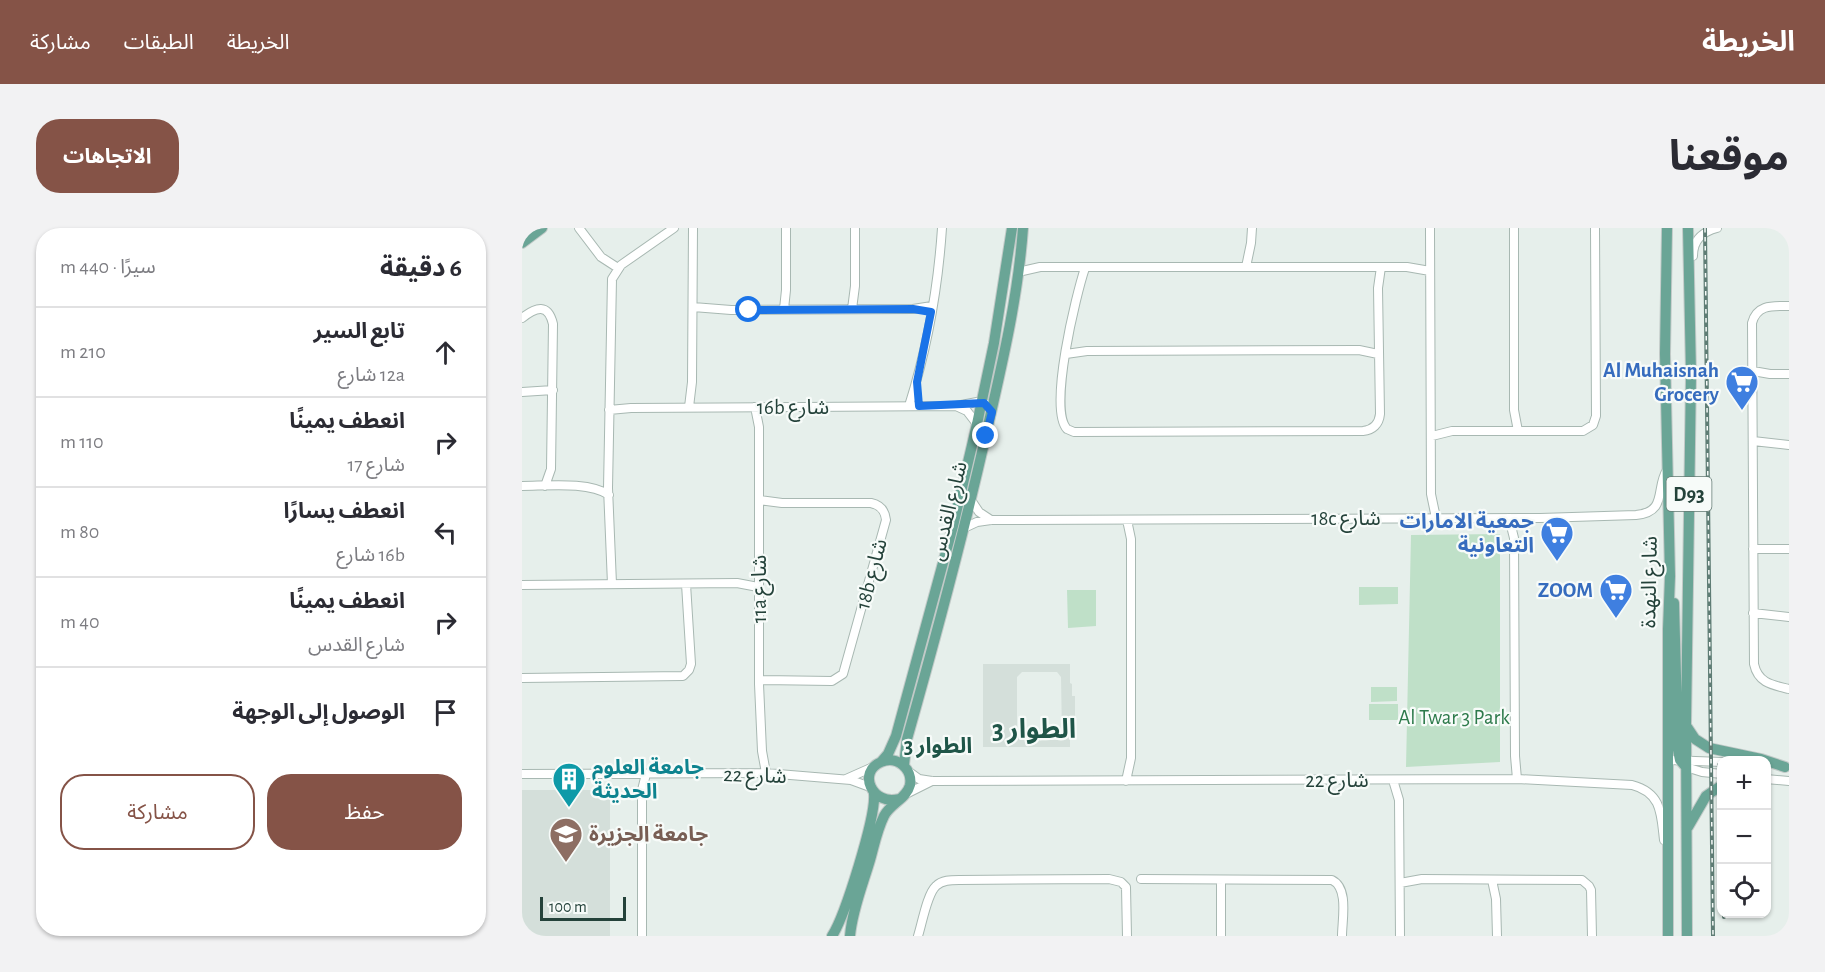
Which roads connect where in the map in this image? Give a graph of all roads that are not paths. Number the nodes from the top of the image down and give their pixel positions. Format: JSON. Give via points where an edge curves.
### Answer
{"nodes":[{"id":1,"x":542,"y":228,"type":"edge"},
{"id":2,"x":579,"y":228,"type":"edge"},
{"id":3,"x":674,"y":228,"type":"edge"},
{"id":4,"x":786,"y":228,"type":"edge"},
{"id":5,"x":855,"y":228,"type":"edge"},
{"id":6,"x":942,"y":228,"type":"edge"},
{"id":7,"x":1015,"y":228,"type":"edge"},
{"id":8,"x":1252,"y":228,"type":"edge"},
{"id":9,"x":1430,"y":228,"type":"edge"},
{"id":10,"x":1514,"y":228,"type":"edge"},
{"id":11,"x":1595,"y":228,"type":"edge"},
{"id":12,"x":1667,"y":228,"type":"edge"},
{"id":13,"x":1688,"y":228,"type":"edge"},
{"id":14,"x":1717,"y":228,"type":"edge"},
{"id":15,"x":691,"y":230,"type":"edge"},
{"id":16,"x":522,"y":243,"type":"edge"},
{"id":17,"x":1021,"y":250,"type":"junction"},
{"id":18,"x":1250,"y":266,"type":"junction"},
{"id":19,"x":1430,"y":266,"type":"junction"},
{"id":20,"x":1040,"y":267,"type":"junction"},
{"id":21,"x":1378,"y":267,"type":"junction"},
{"id":22,"x":1081,"y":268,"type":"junction"},
{"id":23,"x":615,"y":272,"type":"junction"},
{"id":24,"x":1018,"y":272,"type":"junction"},
{"id":25,"x":1690,"y":298,"type":"junction"},
{"id":26,"x":1789,"y":306,"type":"edge"},
{"id":27,"x":787,"y":309,"type":"junction"},
{"id":28,"x":855,"y":309,"type":"junction"},
{"id":29,"x":931,"y":309,"type":"junction"},
{"id":30,"x":693,"y":310,"type":"junction"},
{"id":31,"x":522,"y":318,"type":"edge"},
{"id":32,"x":1067,"y":349,"type":"junction"},
{"id":33,"x":1378,"y":350,"type":"junction"},
{"id":34,"x":1789,"y":374,"type":"edge"},
{"id":35,"x":1753,"y":375,"type":"junction"},
{"id":36,"x":522,"y":392,"type":"edge"},
{"id":37,"x":553,"y":394,"type":"junction"},
{"id":38,"x":982,"y":402,"type":"junction"},
{"id":39,"x":914,"y":406,"type":"junction"},
{"id":40,"x":956,"y":406,"type":"junction"},
{"id":41,"x":609,"y":407,"type":"junction"},
{"id":42,"x":692,"y":407,"type":"junction"},
{"id":43,"x":758,"y":407,"type":"junction"},
{"id":44,"x":992,"y":412,"type":"junction"},
{"id":45,"x":977,"y":424,"type":"junction"},
{"id":46,"x":1432,"y":431,"type":"junction"},
{"id":47,"x":1514,"y":431,"type":"junction"},
{"id":48,"x":1753,"y":445,"type":"junction"},
{"id":49,"x":1789,"y":445,"type":"edge"},
{"id":50,"x":1669,"y":467,"type":"junction"},
{"id":51,"x":551,"y":469,"type":"junction"},
{"id":52,"x":609,"y":478,"type":"junction"},
{"id":53,"x":522,"y":486,"type":"edge"},
{"id":54,"x":545,"y":486,"type":"junction"},
{"id":55,"x":560,"y":486,"type":"junction"},
{"id":56,"x":589,"y":487,"type":"junction"},
{"id":57,"x":609,"y":495,"type":"junction"},
{"id":58,"x":971,"y":500,"type":"junction"},
{"id":59,"x":759,"y":505,"type":"junction"},
{"id":60,"x":1431,"y":518,"type":"junction"},
{"id":61,"x":1514,"y":518,"type":"junction"},
{"id":62,"x":991,"y":520,"type":"junction"},
{"id":63,"x":1127,"y":520,"type":"junction"},
{"id":64,"x":1137,"y":520,"type":"junction"},
{"id":65,"x":964,"y":528,"type":"junction"},
{"id":66,"x":1131,"y":539,"type":"junction"},
{"id":67,"x":1753,"y":549,"type":"junction"},
{"id":68,"x":1789,"y":549,"type":"edge"},
{"id":69,"x":758,"y":583,"type":"junction"},
{"id":70,"x":610,"y":584,"type":"junction"},
{"id":71,"x":688,"y":584,"type":"junction"},
{"id":72,"x":522,"y":585,"type":"edge"},
{"id":73,"x":1753,"y":617,"type":"junction"},
{"id":74,"x":1789,"y":617,"type":"edge"},
{"id":75,"x":522,"y":678,"type":"edge"},
{"id":76,"x":759,"y":682,"type":"junction"},
{"id":77,"x":1789,"y":688,"type":"edge"},
{"id":78,"x":1686,"y":724,"type":"junction"},
{"id":79,"x":1680,"y":762,"type":"junction"},
{"id":80,"x":1717,"y":762,"type":"edge"},
{"id":81,"x":879,"y":763,"type":"junction"},
{"id":82,"x":1787,"y":767,"type":"edge"},
{"id":83,"x":906,"y":768,"type":"junction"},
{"id":84,"x":1771,"y":768,"type":"edge"},
{"id":85,"x":761,"y":773,"type":"junction"},
{"id":86,"x":522,"y":774,"type":"edge"},
{"id":87,"x":642,"y":774,"type":"junction"},
{"id":88,"x":1717,"y":774,"type":"edge"},
{"id":89,"x":1514,"y":779,"type":"junction"},
{"id":90,"x":1771,"y":779,"type":"edge"},
{"id":91,"x":843,"y":780,"type":"junction"},
{"id":92,"x":1130,"y":780,"type":"junction"},
{"id":93,"x":1393,"y":780,"type":"junction"},
{"id":94,"x":1405,"y":780,"type":"junction"},
{"id":95,"x":932,"y":781,"type":"junction"},
{"id":96,"x":1789,"y":781,"type":"edge"},
{"id":97,"x":1717,"y":788,"type":"edge"},
{"id":98,"x":872,"y":790,"type":"junction"},
{"id":99,"x":902,"y":797,"type":"junction"},
{"id":100,"x":1399,"y":800,"type":"junction"},
{"id":101,"x":1686,"y":830,"type":"junction"},
{"id":102,"x":1141,"y":879,"type":"dead end"},
{"id":103,"x":1400,"y":879,"type":"junction"},
{"id":104,"x":1667,"y":879,"type":"junction"},
{"id":105,"x":1221,"y":880,"type":"junction"},
{"id":106,"x":1496,"y":880,"type":"junction"},
{"id":107,"x":642,"y":935,"type":"edge"},
{"id":108,"x":832,"y":936,"type":"edge"},
{"id":109,"x":850,"y":936,"type":"edge"},
{"id":110,"x":918,"y":936,"type":"edge"},
{"id":111,"x":1127,"y":936,"type":"edge"},
{"id":112,"x":1221,"y":936,"type":"edge"},
{"id":113,"x":1342,"y":936,"type":"edge"},
{"id":114,"x":1400,"y":936,"type":"edge"},
{"id":115,"x":1497,"y":936,"type":"edge"},
{"id":116,"x":1592,"y":936,"type":"edge"},
{"id":117,"x":1668,"y":936,"type":"edge"},
{"id":118,"x":1687,"y":936,"type":"edge"}],
"edges":[{"from":1,"to":16,"type":"main road"},
{"from":2,"to":23,"type":"street","via":[[602,263]]},
{"from":3,"to":23,"type":"street"},
{"from":4,"to":27,"type":"street"},
{"from":5,"to":28,"type":"street"},
{"from":6,"to":29,"type":"street"},
{"from":7,"to":17,"type":"main road","name":"شارع القدس"},
{"from":7,"to":24,"type":"main road","via":[[1013,266]]},
{"from":7,"to":38,"type":"main road","name":"شارع القدس"},
{"from":8,"to":18,"type":"street"},
{"from":9,"to":19,"type":"street"},
{"from":10,"to":47,"type":"street"},
{"from":11,"to":47,"type":"street","via":[[1593,425],[1583,431]]},
{"from":12,"to":50,"type":"main road","name":"شارع النهدة","number":"D93","via":[[1665,354]]},
{"from":13,"to":25,"type":"main road","name":"شارع النهدة","number":"D93"},
{"from":14,"to":25,"type":"street","via":[[1699,236],[1695,243]]},
{"from":15,"to":30,"type":"street"},
{"from":17,"to":20,"type":"street","via":[[1028,261]]},
{"from":17,"to":24,"type":"main road","name":"شارع القدس"},
{"from":18,"to":21,"type":"street"},
{"from":18,"to":22,"type":"street"},
{"from":19,"to":21,"type":"street"},
{"from":19,"to":46,"type":"street"},
{"from":20,"to":22,"type":"street"},
{"from":20,"to":24,"type":"street"},
{"from":21,"to":33,"type":"street"},
{"from":22,"to":32,"type":"street"},
{"from":23,"to":41,"type":"street","via":[[610,289]]},
{"from":24,"to":44,"type":"main road","name":"شارع القدس"},
{"from":25,"to":78,"type":"main road","name":"شارع النهدة","number":"D93"},
{"from":26,"to":35,"type":"street","via":[[1767,306],[1756,313],[1752,324]]},
{"from":27,"to":28,"type":"street"},
{"from":27,"to":30,"type":"street"},
{"from":28,"to":29,"type":"street"},
{"from":29,"to":39,"type":"street"},
{"from":30,"to":42,"type":"street"},
{"from":31,"to":37,"type":"street","via":[[534,309],[542,309],[551,317]]},
{"from":32,"to":33,"type":"street"},
{"from":32,"to":33,"type":"street","via":[[1061,414],[1064,426],[1074,432],[1363,431],[1378,423],[1380,414]]},
{"from":34,"to":35,"type":"street"},
{"from":35,"to":48,"type":"street"},
{"from":36,"to":37,"type":"street"},
{"from":37,"to":51,"type":"street"},
{"from":38,"to":40,"type":"street","name":"16b شارع"},
{"from":38,"to":44,"type":"street"},
{"from":38,"to":45,"type":"main road","name":"شارع القدس"},
{"from":39,"to":40,"type":"street","name":"16b شارع"},
{"from":39,"to":43,"type":"street","name":"16b شارع"},
{"from":40,"to":45,"type":"street","via":[[967,411]]},
{"from":41,"to":42,"type":"street","name":"16b شارع"},
{"from":41,"to":52,"type":"street"},
{"from":42,"to":43,"type":"street","name":"16b شارع"},
{"from":43,"to":59,"type":"street","name":"11a شارع"},
{"from":44,"to":58,"type":"main road","name":"شارع القدس"},
{"from":45,"to":81,"type":"main road","name":"شارع القدس","via":[[896,736]]},
{"from":46,"to":47,"type":"street"},
{"from":46,"to":60,"type":"street"},
{"from":48,"to":49,"type":"street"},
{"from":48,"to":67,"type":"street"},
{"from":50,"to":61,"type":"street","name":"18c شارع","via":[[1662,478],[1659,499],[1652,510],[1641,515]]},
{"from":50,"to":79,"type":"main road","name":"شارع النهدة","number":"D93","via":[[1670,576],[1676,619]]},
{"from":51,"to":54,"type":"street"},
{"from":51,"to":55,"type":"street"},
{"from":52,"to":56,"type":"street"},
{"from":52,"to":57,"type":"street"},
{"from":53,"to":54,"type":"street"},
{"from":54,"to":55,"type":"street"},
{"from":55,"to":56,"type":"street"},
{"from":56,"to":57,"type":"street"},
{"from":57,"to":70,"type":"street"},
{"from":58,"to":62,"type":"street"},
{"from":58,"to":65,"type":"main road","name":"شارع القدس"},
{"from":59,"to":69,"type":"street","name":"11a شارع"},
{"from":59,"to":76,"type":"street","name":"18b شارع","via":[[876,504],[886,520],[843,674],[832,681]]},
{"from":60,"to":61,"type":"street","name":"18c شارع"},
{"from":60,"to":64,"type":"street","name":"18c شارع"},
{"from":61,"to":89,"type":"street"},
{"from":62,"to":63,"type":"street","name":"18c شارع"},
{"from":62,"to":65,"type":"street","name":"18c شارع"},
{"from":63,"to":64,"type":"street","name":"18c شارع"},
{"from":63,"to":66,"type":"street"},
{"from":64,"to":66,"type":"street"},
{"from":65,"to":83,"type":"main road","name":"شارع القدس","via":[[907,739]]},
{"from":66,"to":92,"type":"street"},
{"from":67,"to":68,"type":"street"},
{"from":67,"to":73,"type":"street"},
{"from":69,"to":71,"type":"street"},
{"from":69,"to":76,"type":"street","name":"11a شارع"},
{"from":70,"to":71,"type":"street"},
{"from":70,"to":72,"type":"street"},
{"from":71,"to":75,"type":"street","via":[[691,664],[683,676]]},
{"from":73,"to":74,"type":"street"},
{"from":73,"to":77,"type":"street","via":[[1757,675],[1766,683]]},
{"from":76,"to":85,"type":"street","name":"11a شارع"},
{"from":78,"to":79,"type":"main road","name":"شارع النهدة","number":"D93"},
{"from":78,"to":82,"type":"main road","via":[[1695,739],[1709,748]]},
{"from":79,"to":80,"type":"street"},
{"from":79,"to":88,"type":"street","via":[[1702,772]]},
{"from":79,"to":101,"type":"main road","name":"شارع النهدة","number":"D93"},
{"from":79,"to":104,"type":"main road","name":"شارع النهدة","number":"D93"},
{"from":81,"to":83,"type":"main road","via":[[893,760]]},
{"from":81,"to":91,"type":"street","name":"شارع 22"},
{"from":81,"to":98,"type":"main road","via":[[870,774]]},
{"from":82,"to":84,"type":"street"},
{"from":83,"to":95,"type":"street","name":"شارع 22","via":[[919,779]]},
{"from":83,"to":99,"type":"main road","via":[[910,783]]},
{"from":85,"to":87,"type":"street","name":"شارع 22"},
{"from":85,"to":91,"type":"street","name":"شارع 22"},
{"from":86,"to":87,"type":"street","name":"شارع 22"},
{"from":87,"to":107,"type":"street"},
{"from":89,"to":94,"type":"street","name":"شارع 22"},
{"from":89,"to":104,"type":"street","name":"شارع 22","via":[[1632,785],[1651,794],[1661,812]]},
{"from":90,"to":96,"type":"street"},
{"from":91,"to":98,"type":"street","name":"شارع 22"},
{"from":92,"to":93,"type":"street","name":"شارع 22"},
{"from":92,"to":95,"type":"street","name":"شارع 22"},
{"from":93,"to":94,"type":"street","name":"شارع 22"},
{"from":93,"to":100,"type":"street"},
{"from":94,"to":100,"type":"street"},
{"from":95,"to":99,"type":"street","name":"شارع 22"},
{"from":97,"to":101,"type":"main road","via":[[1706,796]]},
{"from":98,"to":99,"type":"main road","via":[[886,800]]},
{"from":98,"to":108,"type":"main road","via":[[873,813],[843,913]]},
{"from":99,"to":109,"type":"main road","via":[[883,818]]},
{"from":100,"to":103,"type":"street"},
{"from":101,"to":118,"type":"main road","name":"شارع النهدة","number":"D93"},
{"from":102,"to":105,"type":"street"},
{"from":103,"to":106,"type":"street"},
{"from":103,"to":114,"type":"street"},
{"from":104,"to":117,"type":"main road","name":"شارع النهدة","number":"D93"},
{"from":105,"to":112,"type":"street"},
{"from":105,"to":113,"type":"street","via":[[1334,880],[1342,891]]},
{"from":106,"to":115,"type":"street"},
{"from":106,"to":116,"type":"street","via":[[1573,878],[1586,882],[1592,895]]},
{"from":110,"to":111,"type":"street","via":[[933,889],[943,882],[1114,879],[1124,884],[1127,891]]}]}
